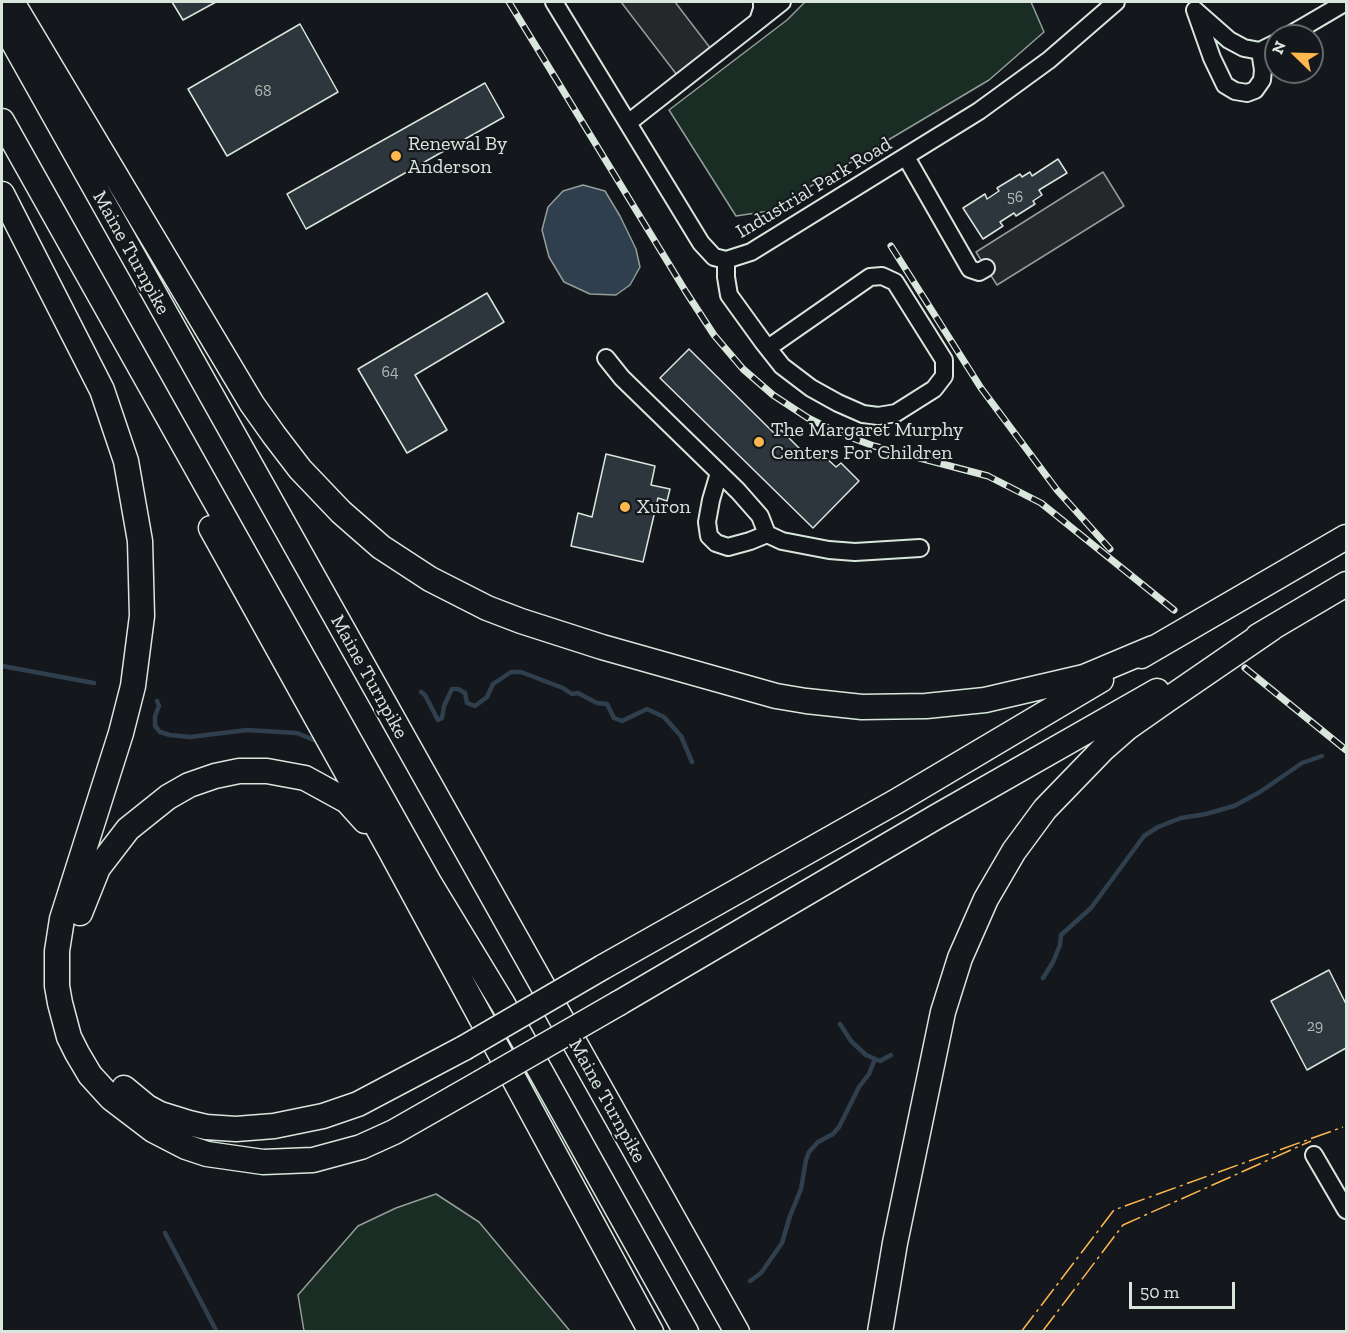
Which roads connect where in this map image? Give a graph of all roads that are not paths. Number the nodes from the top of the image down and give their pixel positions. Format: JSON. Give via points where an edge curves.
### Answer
{"nodes":[{"id":1,"x":12,"y":2,"type":"edge"},
{"id":2,"x":554,"y":2,"type":"edge"},
{"id":3,"x":762,"y":2,"type":"edge"},
{"id":4,"x":782,"y":2,"type":"edge"},
{"id":5,"x":1116,"y":2,"type":"edge"},
{"id":6,"x":1346,"y":2,"type":"edge"},
{"id":7,"x":1192,"y":6,"type":"edge"},
{"id":8,"x":758,"y":21,"type":"junction"},
{"id":9,"x":2,"y":22,"type":"edge"},
{"id":10,"x":1308,"y":24,"type":"edge"},
{"id":11,"x":1264,"y":49,"type":"edge"},
{"id":12,"x":1260,"y":51,"type":"junction"},
{"id":13,"x":2,"y":121,"type":"edge"},
{"id":14,"x":628,"y":123,"type":"junction"},
{"id":15,"x":2,"y":152,"type":"edge"},
{"id":16,"x":906,"y":158,"type":"junction"},
{"id":17,"x":2,"y":194,"type":"edge"},
{"id":18,"x":726,"y":260,"type":"junction"},
{"id":19,"x":986,"y":268,"type":"dead end"},
{"id":20,"x":768,"y":348,"type":"junction"},
{"id":21,"x":606,"y":358,"type":"dead end"},
{"id":22,"x":719,"y":473,"type":"junction"},
{"id":23,"x":767,"y":534,"type":"junction"},
{"id":24,"x":1347,"y":537,"type":"edge"},
{"id":25,"x":920,"y":548,"type":"dead end"},
{"id":26,"x":1347,"y":584,"type":"edge"},
{"id":27,"x":1272,"y":628,"type":"junction"},
{"id":28,"x":1153,"y":648,"type":"junction"},
{"id":29,"x":390,"y":850,"type":"junction"},
{"id":30,"x":1314,"y":1155,"type":"dead end"},
{"id":31,"x":1347,"y":1210,"type":"edge"},
{"id":32,"x":651,"y":1332,"type":"edge"},
{"id":33,"x":686,"y":1332,"type":"edge"},
{"id":34,"x":737,"y":1332,"type":"edge"},
{"id":35,"x":880,"y":1332,"type":"edge"}],
"edges":[{"from":1,"to":28,"type":"highway","via":[[269,428],[300,469],[341,512],[381,547],[430,579],[496,611],[602,647],[806,702],[905,708],[985,700],[1084,677]]},
{"from":2,"to":14,"type":"street","name":"Industrial Park Road"},
{"from":3,"to":8,"type":"street"},
{"from":4,"to":8,"type":"street"},
{"from":5,"to":16,"type":"street","name":"Industrial Park Road","via":[[1015,86]]},
{"from":6,"to":10,"type":"street"},
{"from":7,"to":12,"type":"street","via":[[1229,40]]},
{"from":7,"to":12,"type":"street","via":[[1225,85],[1235,92],[1255,90],[1262,80]]},
{"from":8,"to":14,"type":"street","via":[[698,64]]},
{"from":9,"to":34,"type":"highway","name":"Maine Turnpike"},
{"from":11,"to":12,"type":"street"},
{"from":13,"to":33,"type":"highway"},
{"from":14,"to":18,"type":"street","name":"Industrial Park Road","via":[[701,243],[714,257]]},
{"from":15,"to":29,"type":"highway"},
{"from":16,"to":18,"type":"street","name":"Industrial Park Road","via":[[751,252]]},
{"from":16,"to":19,"type":"street","via":[[970,269],[979,272]]},
{"from":17,"to":27,"type":"highway","bridge":true,"via":[[102,390],[126,461],[140,541],[142,616],[133,686],[62,920],[57,951],[60,1003],[69,1037],[90,1075],[111,1098],[153,1130],[186,1147],[263,1162],[313,1160],[361,1147],[394,1132],[1103,721]]},
{"from":18,"to":20,"type":"street","via":[[729,295]]},
{"from":20,"to":20,"type":"street","via":[[782,366],[812,388],[863,414],[896,413],[934,388],[944,376],[945,360],[895,282],[882,276],[870,278]]},
{"from":21,"to":22,"type":"street"},
{"from":22,"to":23,"type":"street","via":[[760,516]]},
{"from":22,"to":23,"type":"street","via":[[707,522],[709,536],[728,547]]},
{"from":23,"to":25,"type":"street","via":[[782,541],[829,550]]},
{"from":24,"to":28,"type":"highway"},
{"from":26,"to":27,"type":"highway"},
{"from":27,"to":35,"type":"highway","via":[[1160,704],[1103,749],[1045,809],[986,899],[960,958],[943,1012]]},
{"from":28,"to":29,"type":"highway","bridge":true,"via":[[897,801],[464,1048],[358,1104],[288,1124],[236,1129],[206,1127],[147,1107],[125,1089],[94,1052],[76,1004],[73,972],[83,902],[98,868],[116,842],[168,797],[189,785],[227,773],[267,771],[292,775],[319,784],[347,801]]},
{"from":29,"to":32,"type":"highway"},
{"from":30,"to":31,"type":"street"}]}
